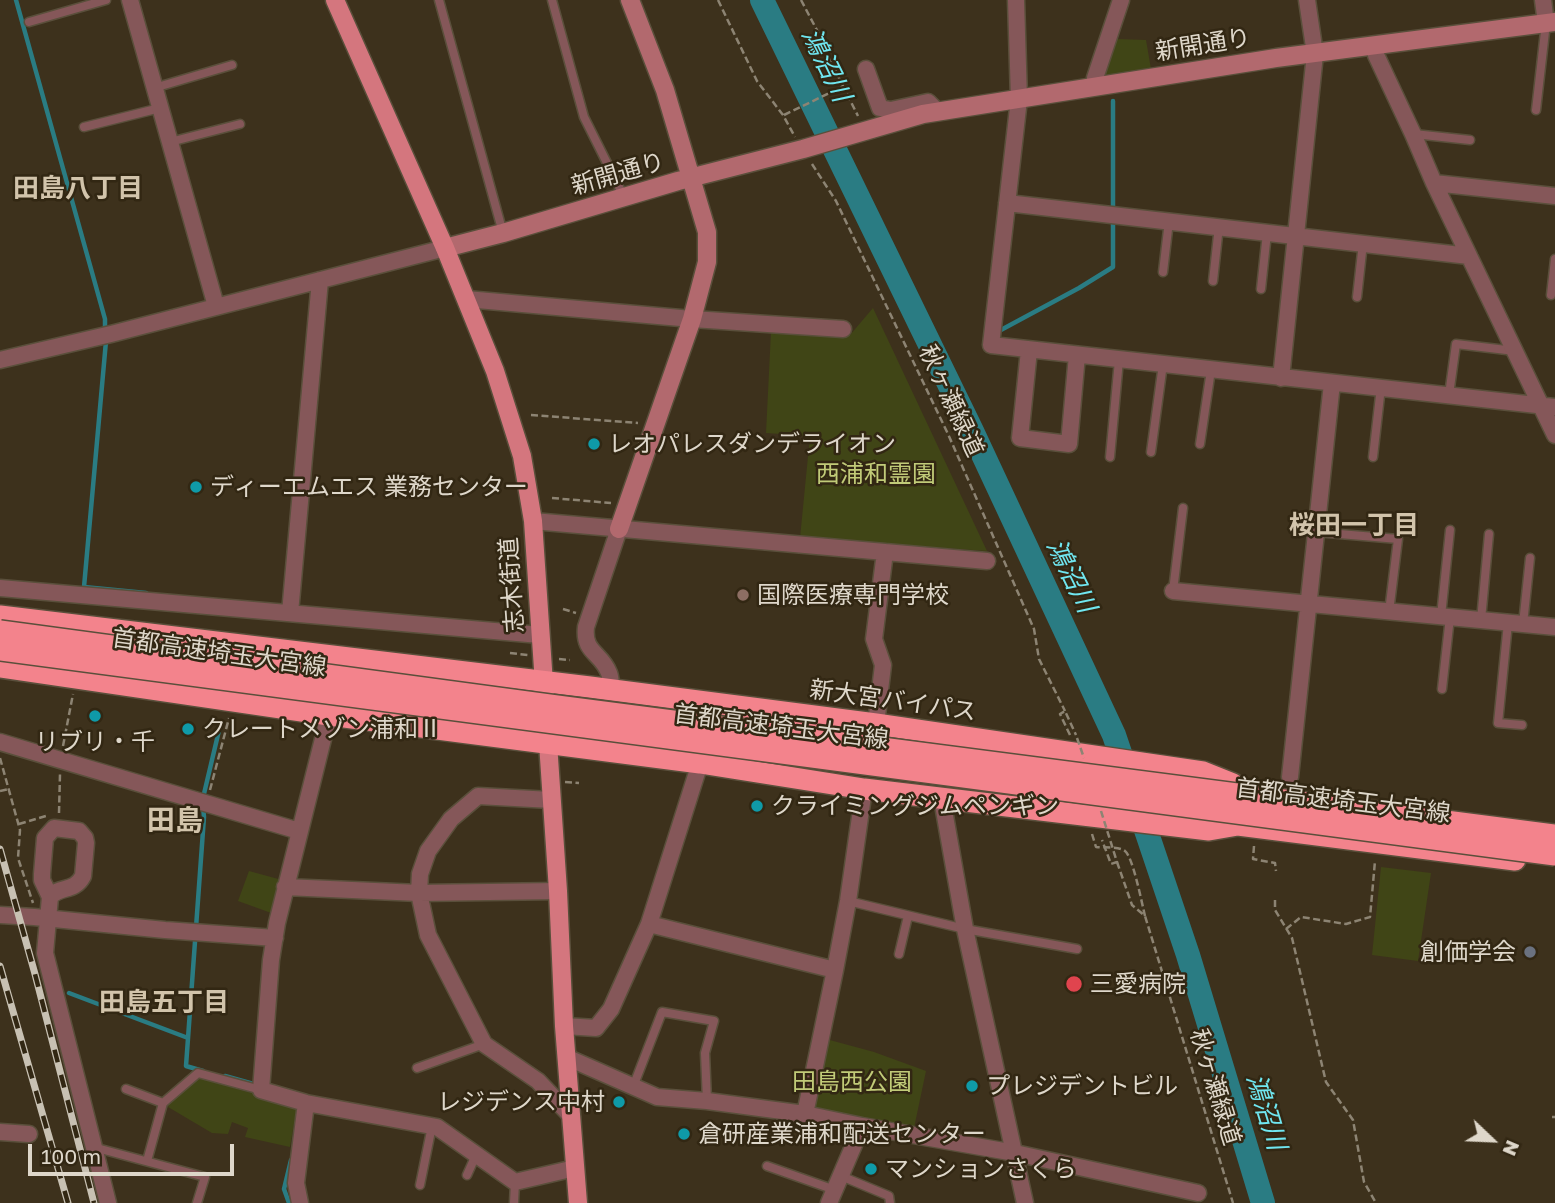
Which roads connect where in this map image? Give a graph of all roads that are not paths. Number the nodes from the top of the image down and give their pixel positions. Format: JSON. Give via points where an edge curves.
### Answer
{"nodes":[{"id":1,"x":106,"y":0,"type":"edge"},
{"id":2,"x":130,"y":0,"type":"edge"},
{"id":3,"x":335,"y":0,"type":"edge"},
{"id":4,"x":439,"y":0,"type":"edge"},
{"id":5,"x":552,"y":0,"type":"edge"},
{"id":6,"x":630,"y":0,"type":"edge"},
{"id":7,"x":1016,"y":0,"type":"edge"},
{"id":8,"x":1121,"y":0,"type":"edge"},
{"id":9,"x":1307,"y":0,"type":"edge"},
{"id":10,"x":1543,"y":0,"type":"edge"},
{"id":11,"x":29,"y":22,"type":"dead end"},
{"id":12,"x":1550,"y":23,"type":"edge"},
{"id":13,"x":1374,"y":45,"type":"junction"},
{"id":14,"x":1315,"y":54,"type":"junction"},
{"id":15,"x":232,"y":65,"type":"dead end"},
{"id":16,"x":866,"y":69,"type":"dead end"},
{"id":17,"x":1095,"y":86,"type":"junction"},
{"id":18,"x":155,"y":88,"type":"junction"},
{"id":19,"x":1019,"y":99,"type":"junction"},
{"id":20,"x":160,"y":108,"type":"junction"},
{"id":21,"x":1536,"y":110,"type":"dead end"},
{"id":22,"x":938,"y":112,"type":"junction"},
{"id":23,"x":240,"y":124,"type":"dead end"},
{"id":24,"x":85,"y":127,"type":"dead end"},
{"id":25,"x":1413,"y":134,"type":"junction"},
{"id":26,"x":1470,"y":140,"type":"dead end"},
{"id":27,"x":170,"y":142,"type":"junction"},
{"id":28,"x":690,"y":178,"type":"junction"},
{"id":29,"x":1434,"y":183,"type":"junction"},
{"id":30,"x":624,"y":197,"type":"junction"},
{"id":31,"x":1555,"y":197,"type":"edge"},
{"id":32,"x":1007,"y":203,"type":"junction"},
{"id":33,"x":1168,"y":221,"type":"junction"},
{"id":34,"x":1219,"y":226,"type":"junction"},
{"id":35,"x":1267,"y":232,"type":"junction"},
{"id":36,"x":503,"y":233,"type":"junction"},
{"id":37,"x":1296,"y":235,"type":"junction"},
{"id":38,"x":1363,"y":243,"type":"junction"},
{"id":39,"x":445,"y":248,"type":"junction"},
{"id":40,"x":1469,"y":256,"type":"junction"},
{"id":41,"x":1555,"y":259,"type":"edge"},
{"id":42,"x":1163,"y":272,"type":"dead end"},
{"id":43,"x":320,"y":280,"type":"junction"},
{"id":44,"x":1213,"y":281,"type":"dead end"},
{"id":45,"x":1262,"y":289,"type":"dead end"},
{"id":46,"x":1551,"y":295,"type":"dead end"},
{"id":47,"x":1357,"y":298,"type":"dead end"},
{"id":48,"x":466,"y":299,"type":"junction"},
{"id":49,"x":216,"y":306,"type":"junction"},
{"id":50,"x":692,"y":319,"type":"junction"},
{"id":51,"x":843,"y":329,"type":"dead end"},
{"id":52,"x":1029,"y":350,"type":"junction"},
{"id":53,"x":1515,"y":351,"type":"junction"},
{"id":54,"x":1077,"y":355,"type":"junction"},
{"id":55,"x":0,"y":360,"type":"edge"},
{"id":56,"x":1119,"y":360,"type":"junction"},
{"id":57,"x":1163,"y":365,"type":"junction"},
{"id":58,"x":1210,"y":370,"type":"junction"},
{"id":59,"x":1281,"y":378,"type":"junction"},
{"id":60,"x":1332,"y":383,"type":"junction"},
{"id":61,"x":1381,"y":387,"type":"junction"},
{"id":62,"x":1449,"y":395,"type":"junction"},
{"id":63,"x":1548,"y":406,"type":"edge"},
{"id":64,"x":1555,"y":435,"type":"edge"},
{"id":65,"x":1200,"y":444,"type":"dead end"},
{"id":66,"x":1151,"y":452,"type":"dead end"},
{"id":67,"x":1110,"y":457,"type":"dead end"},
{"id":68,"x":1373,"y":457,"type":"dead end"},
{"id":69,"x":1183,"y":508,"type":"dead end"},
{"id":70,"x":533,"y":521,"type":"junction"},
{"id":71,"x":619,"y":529,"type":"junction"},
{"id":72,"x":1450,"y":530,"type":"dead end"},
{"id":73,"x":1316,"y":532,"type":"junction"},
{"id":74,"x":1489,"y":534,"type":"dead end"},
{"id":75,"x":885,"y":552,"type":"junction"},
{"id":76,"x":1530,"y":558,"type":"dead end"},
{"id":77,"x":987,"y":561,"type":"dead end"},
{"id":78,"x":0,"y":588,"type":"edge"},
{"id":79,"x":1173,"y":591,"type":"joint"},
{"id":80,"x":1308,"y":604,"type":"junction"},
{"id":81,"x":1390,"y":612,"type":"junction"},
{"id":82,"x":290,"y":613,"type":"junction"},
{"id":83,"x":0,"y":616,"type":"edge"},
{"id":84,"x":1445,"y":617,"type":"junction"},
{"id":85,"x":1481,"y":620,"type":"junction"},
{"id":86,"x":1516,"y":623,"type":"junction"},
{"id":87,"x":1555,"y":627,"type":"edge"},
{"id":88,"x":0,"y":629,"type":"edge"},
{"id":89,"x":540,"y":635,"type":"junction"},
{"id":90,"x":0,"y":650,"type":"edge"},
{"id":91,"x":0,"y":657,"type":"edge"},
{"id":92,"x":0,"y":667,"type":"edge"},
{"id":93,"x":543,"y":681,"type":"junction"},
{"id":94,"x":1442,"y":689,"type":"dead end"},
{"id":95,"x":499,"y":692,"type":"dead end"},
{"id":96,"x":604,"y":698,"type":"junction"},
{"id":97,"x":329,"y":715,"type":"junction"},
{"id":98,"x":499,"y":723,"type":"dead end"},
{"id":99,"x":876,"y":724,"type":"junction"},
{"id":100,"x":1522,"y":725,"type":"dead end"},
{"id":101,"x":597,"y":734,"type":"dead end"},
{"id":102,"x":0,"y":742,"type":"edge"},
{"id":103,"x":547,"y":743,"type":"junction"},
{"id":104,"x":699,"y":763,"type":"junction"},
{"id":105,"x":1102,"y":764,"type":"junction"},
{"id":106,"x":1290,"y":777,"type":"dead end"},
{"id":107,"x":864,"y":789,"type":"junction"},
{"id":108,"x":942,"y":799,"type":"junction"},
{"id":109,"x":551,"y":800,"type":"junction"},
{"id":110,"x":1114,"y":820,"type":"junction"},
{"id":111,"x":1555,"y":825,"type":"edge"},
{"id":112,"x":299,"y":831,"type":"junction"},
{"id":113,"x":1555,"y":835,"type":"edge"},
{"id":114,"x":1555,"y":855,"type":"edge"},
{"id":115,"x":1555,"y":865,"type":"edge"},
{"id":116,"x":285,"y":887,"type":"junction"},
{"id":117,"x":558,"y":891,"type":"junction"},
{"id":118,"x":419,"y":893,"type":"junction"},
{"id":119,"x":50,"y":897,"type":"dead end"},
{"id":120,"x":848,"y":901,"type":"junction"},
{"id":121,"x":0,"y":915,"type":"edge"},
{"id":122,"x":908,"y":916,"type":"junction"},
{"id":123,"x":47,"y":918,"type":"junction"},
{"id":124,"x":649,"y":924,"type":"junction"},
{"id":125,"x":965,"y":929,"type":"junction"},
{"id":126,"x":275,"y":938,"type":"junction"},
{"id":127,"x":1077,"y":949,"type":"dead end"},
{"id":128,"x":899,"y":954,"type":"dead end"},
{"id":129,"x":835,"y":970,"type":"junction"},
{"id":130,"x":564,"y":1026,"type":"junction"},
{"id":131,"x":484,"y":1045,"type":"junction"},
{"id":132,"x":566,"y":1056,"type":"junction"},
{"id":133,"x":417,"y":1069,"type":"dead end"},
{"id":134,"x":633,"y":1087,"type":"junction"},
{"id":135,"x":126,"y":1089,"type":"dead end"},
{"id":136,"x":261,"y":1090,"type":"junction"},
{"id":137,"x":707,"y":1101,"type":"junction"},
{"id":138,"x":163,"y":1103,"type":"junction"},
{"id":139,"x":306,"y":1103,"type":"junction"},
{"id":140,"x":805,"y":1114,"type":"junction"},
{"id":141,"x":572,"y":1117,"type":"junction"},
{"id":142,"x":432,"y":1126,"type":"junction"},
{"id":143,"x":862,"y":1126,"type":"junction"},
{"id":144,"x":0,"y":1132,"type":"edge"},
{"id":145,"x":29,"y":1135,"type":"dead end"},
{"id":146,"x":93,"y":1147,"type":"junction"},
{"id":147,"x":1015,"y":1153,"type":"junction"},
{"id":148,"x":476,"y":1155,"type":"junction"},
{"id":149,"x":147,"y":1161,"type":"junction"},
{"id":150,"x":767,"y":1166,"type":"dead end"},
{"id":151,"x":575,"y":1168,"type":"junction"},
{"id":152,"x":467,"y":1175,"type":"dead end"},
{"id":153,"x":514,"y":1182,"type":"junction"},
{"id":154,"x":420,"y":1185,"type":"dead end"},
{"id":155,"x":835,"y":1190,"type":"edge"},
{"id":156,"x":1197,"y":1198,"type":"edge"},
{"id":157,"x":108,"y":1203,"type":"edge"},
{"id":158,"x":197,"y":1203,"type":"edge"},
{"id":159,"x":300,"y":1203,"type":"edge"},
{"id":160,"x":514,"y":1203,"type":"edge"},
{"id":161,"x":578,"y":1203,"type":"edge"},
{"id":162,"x":890,"y":1203,"type":"edge"},
{"id":163,"x":1025,"y":1203,"type":"edge"}],
"edges":[{"from":1,"to":11,"type":"lane"},
{"from":2,"to":18,"type":"street"},
{"from":3,"to":39,"type":"main road","name":"志木街道"},
{"from":4,"to":36,"type":"lane"},
{"from":5,"to":30,"type":"lane","via":[[584,117]]},
{"from":6,"to":28,"type":"street","via":[[665,90]]},
{"from":7,"to":19,"type":"street"},
{"from":8,"to":17,"type":"street"},
{"from":9,"to":14,"type":"street"},
{"from":10,"to":12,"type":"street"},
{"from":12,"to":13,"type":"street","name":"新開通り"},
{"from":12,"to":21,"type":"lane"},
{"from":13,"to":14,"type":"street","name":"新開通り"},
{"from":13,"to":25,"type":"street"},
{"from":14,"to":17,"type":"street","name":"新開通り"},
{"from":14,"to":37,"type":"street"},
{"from":15,"to":18,"type":"lane"},
{"from":16,"to":22,"type":"street","via":[[880,108],[928,102]]},
{"from":17,"to":19,"type":"street","name":"新開通り"},
{"from":18,"to":20,"type":"street"},
{"from":19,"to":22,"type":"street","name":"新開通り"},
{"from":19,"to":32,"type":"street"},
{"from":20,"to":24,"type":"lane"},
{"from":20,"to":27,"type":"street"},
{"from":22,"to":28,"type":"street","name":"新開通り","via":[[862,126],[804,149]]},
{"from":23,"to":27,"type":"lane"},
{"from":25,"to":26,"type":"lane"},
{"from":25,"to":29,"type":"street"},
{"from":27,"to":49,"type":"street"},
{"from":28,"to":30,"type":"street","name":"新開通り"},
{"from":28,"to":50,"type":"street","via":[[707,232],[707,262]]},
{"from":29,"to":31,"type":"street"},
{"from":29,"to":40,"type":"street"},
{"from":30,"to":36,"type":"street","name":"新開通り"},
{"from":32,"to":33,"type":"street"},
{"from":32,"to":52,"type":"street","via":[[991,345]]},
{"from":33,"to":34,"type":"street"},
{"from":33,"to":42,"type":"lane"},
{"from":34,"to":35,"type":"street"},
{"from":34,"to":44,"type":"lane"},
{"from":35,"to":37,"type":"street"},
{"from":35,"to":45,"type":"lane"},
{"from":36,"to":39,"type":"street","name":"新開通り"},
{"from":37,"to":38,"type":"street"},
{"from":37,"to":59,"type":"street"},
{"from":38,"to":40,"type":"street"},
{"from":38,"to":47,"type":"lane"},
{"from":39,"to":43,"type":"street"},
{"from":39,"to":48,"type":"main road","name":"志木街道"},
{"from":40,"to":53,"type":"street"},
{"from":41,"to":46,"type":"lane"},
{"from":43,"to":49,"type":"street"},
{"from":43,"to":82,"type":"street"},
{"from":48,"to":50,"type":"street"},
{"from":48,"to":70,"type":"main road","name":"志木街道","via":[[510,414]]},
{"from":49,"to":55,"type":"street"},
{"from":50,"to":51,"type":"street"},
{"from":50,"to":71,"type":"street"},
{"from":52,"to":54,"type":"street"},
{"from":52,"to":54,"type":"street","via":[[1020,438],[1069,444]]},
{"from":53,"to":62,"type":"lane","via":[[1456,344]]},
{"from":53,"to":63,"type":"street"},
{"from":54,"to":56,"type":"street"},
{"from":56,"to":57,"type":"street"},
{"from":56,"to":67,"type":"lane"},
{"from":57,"to":58,"type":"street"},
{"from":57,"to":66,"type":"lane"},
{"from":58,"to":59,"type":"street"},
{"from":58,"to":65,"type":"lane"},
{"from":59,"to":60,"type":"street"},
{"from":60,"to":61,"type":"street"},
{"from":60,"to":73,"type":"street"},
{"from":61,"to":62,"type":"street"},
{"from":61,"to":68,"type":"lane"},
{"from":62,"to":63,"type":"street"},
{"from":63,"to":64,"type":"street"},
{"from":69,"to":79,"type":"lane"},
{"from":70,"to":71,"type":"street"},
{"from":70,"to":89,"type":"main road","name":"志木街道"},
{"from":71,"to":75,"type":"street"},
{"from":71,"to":96,"type":"street","via":[[585,638],[610,674]]},
{"from":72,"to":84,"type":"lane"},
{"from":73,"to":80,"type":"street"},
{"from":73,"to":81,"type":"lane","via":[[1398,540]]},
{"from":74,"to":85,"type":"lane"},
{"from":75,"to":77,"type":"street"},
{"from":75,"to":99,"type":"street","via":[[874,639],[883,665]]},
{"from":76,"to":86,"type":"lane"},
{"from":78,"to":82,"type":"street"},
{"from":79,"to":80,"type":"street"},
{"from":80,"to":81,"type":"street"},
{"from":80,"to":106,"type":"street"},
{"from":81,"to":84,"type":"street"},
{"from":82,"to":89,"type":"street"},
{"from":83,"to":93,"type":"highway","name":"新大宮バイパス"},
{"from":84,"to":85,"type":"street"},
{"from":84,"to":94,"type":"lane"},
{"from":85,"to":86,"type":"street"},
{"from":86,"to":87,"type":"street"},
{"from":86,"to":100,"type":"lane","via":[[1498,723]]},
{"from":88,"to":95,"type":"highway"},
{"from":88,"to":113,"type":"highway","name":"首都高速埼玉大宮線","bridge":true},
{"from":89,"to":93,"type":"main road","name":"志木街道"},
{"from":90,"to":114,"type":"highway","name":"首都高速埼玉大宮線","bridge":true},
{"from":91,"to":98,"type":"highway"},
{"from":92,"to":97,"type":"highway"},
{"from":93,"to":96,"type":"highway","name":"新大宮バイパス"},
{"from":93,"to":103,"type":"main road","name":"志木街道"},
{"from":96,"to":99,"type":"highway","name":"新大宮バイパス"},
{"from":96,"to":105,"type":"highway","name":"新大宮バイパス"},
{"from":97,"to":103,"type":"highway"},
{"from":97,"to":112,"type":"street"},
{"from":99,"to":105,"type":"highway","name":"新大宮バイパス"},
{"from":101,"to":110,"type":"highway"},
{"from":102,"to":112,"type":"street"},
{"from":103,"to":104,"type":"highway"},
{"from":103,"to":109,"type":"main road","name":"志木街道"},
{"from":104,"to":107,"type":"highway"},
{"from":104,"to":124,"type":"street"},
{"from":105,"to":111,"type":"highway","name":"新大宮バイパス","via":[[1157,772],[1203,772],[1233,784]]},
{"from":107,"to":108,"type":"highway"},
{"from":107,"to":120,"type":"street"},
{"from":108,"to":110,"type":"highway"},
{"from":108,"to":125,"type":"street"},
{"from":109,"to":117,"type":"main road","name":"志木街道"},
{"from":109,"to":118,"type":"street","via":[[478,796],[452,819],[428,851]]},
{"from":110,"to":115,"type":"highway","via":[[1173,819],[1209,830],[1238,825]]},
{"from":112,"to":116,"type":"street"},
{"from":116,"to":118,"type":"street"},
{"from":116,"to":126,"type":"street"},
{"from":117,"to":118,"type":"street"},
{"from":117,"to":130,"type":"main road","name":"志木街道"},
{"from":118,"to":131,"type":"street","via":[[428,935]]},
{"from":119,"to":123,"type":"street"},
{"from":120,"to":122,"type":"lane"},
{"from":120,"to":129,"type":"street"},
{"from":121,"to":123,"type":"street"},
{"from":122,"to":125,"type":"lane"},
{"from":122,"to":128,"type":"lane"},
{"from":123,"to":126,"type":"street"},
{"from":123,"to":146,"type":"street","via":[[45,953]]},
{"from":124,"to":129,"type":"street"},
{"from":124,"to":130,"type":"street","via":[[611,1009],[596,1028]]},
{"from":125,"to":127,"type":"lane"},
{"from":125,"to":147,"type":"street"},
{"from":126,"to":136,"type":"street"},
{"from":129,"to":140,"type":"street"},
{"from":130,"to":132,"type":"main road","name":"志木街道"},
{"from":131,"to":133,"type":"lane"},
{"from":131,"to":141,"type":"street","via":[[538,1081]]},
{"from":132,"to":134,"type":"street"},
{"from":132,"to":141,"type":"main road","name":"志木街道"},
{"from":134,"to":137,"type":"street","via":[[657,1097]]},
{"from":134,"to":137,"type":"lane","via":[[662,1012],[714,1021],[705,1053]]},
{"from":135,"to":138,"type":"lane"},
{"from":136,"to":138,"type":"lane","via":[[198,1073]]},
{"from":136,"to":139,"type":"street"},
{"from":137,"to":140,"type":"street"},
{"from":138,"to":149,"type":"lane"},
{"from":139,"to":142,"type":"street"},
{"from":139,"to":159,"type":"street","via":[[296,1183]]},
{"from":140,"to":143,"type":"street"},
{"from":141,"to":151,"type":"main road","name":"志木街道"},
{"from":142,"to":148,"type":"street"},
{"from":142,"to":154,"type":"lane"},
{"from":143,"to":147,"type":"street"},
{"from":143,"to":155,"type":"street"},
{"from":144,"to":145,"type":"street"},
{"from":146,"to":149,"type":"lane"},
{"from":146,"to":157,"type":"street"},
{"from":147,"to":156,"type":"street"},
{"from":147,"to":163,"type":"street"},
{"from":148,"to":152,"type":"lane"},
{"from":148,"to":153,"type":"street"},
{"from":149,"to":158,"type":"lane","via":[[205,1177]]},
{"from":150,"to":155,"type":"lane"},
{"from":151,"to":153,"type":"street"},
{"from":151,"to":161,"type":"main road","name":"志木街道"},
{"from":153,"to":160,"type":"lane"},
{"from":155,"to":162,"type":"lane","via":[[889,1196]]}]}
